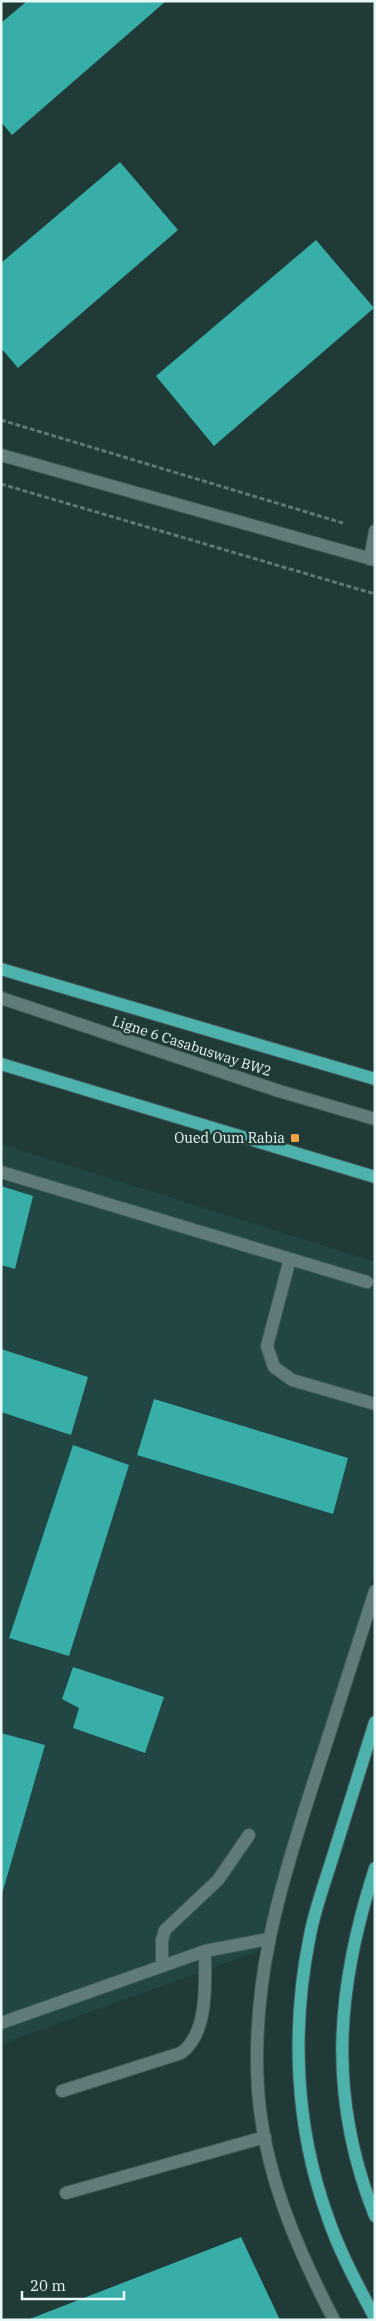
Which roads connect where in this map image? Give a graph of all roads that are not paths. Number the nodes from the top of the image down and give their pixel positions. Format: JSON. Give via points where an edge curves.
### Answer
{"nodes":[{"id":1,"x":1,"y":455,"type":"edge"},
{"id":2,"x":374,"y":532,"type":"edge"},
{"id":3,"x":372,"y":559,"type":"edge"},
{"id":4,"x":1,"y":969,"type":"edge"},
{"id":5,"x":1,"y":998,"type":"edge"},
{"id":6,"x":1,"y":1064,"type":"edge"},
{"id":7,"x":375,"y":1079,"type":"edge"},
{"id":8,"x":375,"y":1119,"type":"edge"},
{"id":9,"x":1,"y":1172,"type":"edge"},
{"id":10,"x":375,"y":1177,"type":"edge"},
{"id":11,"x":290,"y":1259,"type":"junction"},
{"id":12,"x":367,"y":1282,"type":"dead end"},
{"id":13,"x":375,"y":1404,"type":"edge"},
{"id":14,"x":375,"y":1592,"type":"edge"},
{"id":15,"x":375,"y":1722,"type":"edge"},
{"id":16,"x":249,"y":1835,"type":"dead end"},
{"id":17,"x":375,"y":1868,"type":"edge"},
{"id":18,"x":268,"y":1939,"type":"junction"},
{"id":19,"x":205,"y":1951,"type":"junction"},
{"id":20,"x":162,"y":1965,"type":"junction"},
{"id":21,"x":1,"y":2023,"type":"edge"},
{"id":22,"x":62,"y":2091,"type":"dead end"},
{"id":23,"x":265,"y":2137,"type":"junction"},
{"id":24,"x":66,"y":2193,"type":"dead end"},
{"id":25,"x":375,"y":2216,"type":"edge"},
{"id":26,"x":375,"y":2318,"type":"edge"},
{"id":27,"x":334,"y":2320,"type":"edge"}],
"edges":[{"from":1,"to":3,"type":"street"},
{"from":2,"to":3,"type":"street"},
{"from":4,"to":7,"type":"main road"},
{"from":5,"to":8,"type":"street","name":"Ligne 6 Casabusway BW2","via":[[279,1091]]},
{"from":6,"to":10,"type":"main road"},
{"from":9,"to":11,"type":"street"},
{"from":11,"to":12,"type":"street"},
{"from":11,"to":13,"type":"street","via":[[267,1346],[274,1367],[292,1380]]},
{"from":14,"to":18,"type":"street","via":[[288,1864]]},
{"from":15,"to":26,"type":"main road","via":[[310,1934],[298,2028],[299,2075],[313,2169],[326,2215],[344,2259]]},
{"from":16,"to":20,"type":"street","via":[[218,1880],[165,1930]]},
{"from":17,"to":25,"type":"main road","via":[[352,1949],[344,1998],[342,2047],[344,2096],[353,2145]]},
{"from":18,"to":19,"type":"street"},
{"from":18,"to":23,"type":"street","via":[[256,2045]]},
{"from":19,"to":20,"type":"street"},
{"from":19,"to":22,"type":"street","via":[[205,2000],[192,2042],[186,2049]]},
{"from":20,"to":21,"type":"street"},
{"from":23,"to":24,"type":"street"},
{"from":23,"to":27,"type":"street","via":[[289,2226]]}]}
